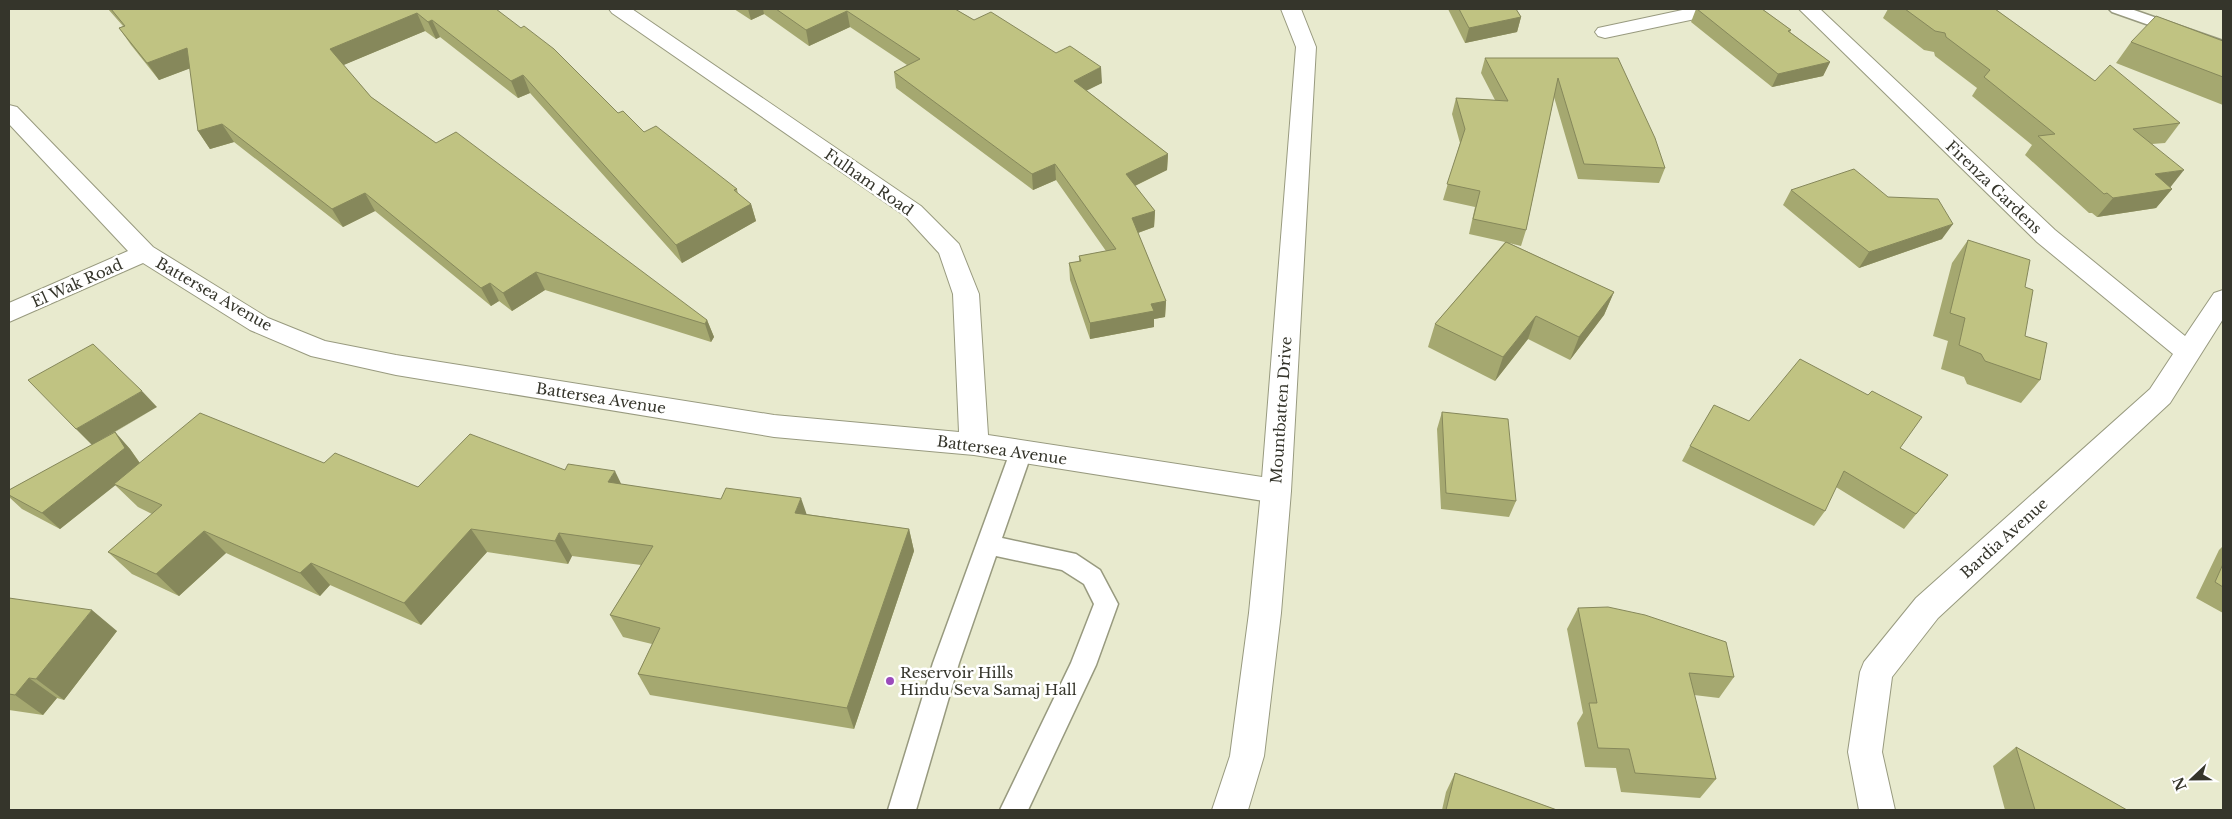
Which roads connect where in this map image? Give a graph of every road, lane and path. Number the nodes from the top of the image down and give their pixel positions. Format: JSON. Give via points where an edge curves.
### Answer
{"nodes":[{"id":1,"x":619,"y":9,"type":"edge"},
{"id":2,"x":1291,"y":9,"type":"edge"},
{"id":3,"x":1714,"y":9,"type":"edge"},
{"id":4,"x":1809,"y":9,"type":"edge"},
{"id":5,"x":2117,"y":9,"type":"edge"},
{"id":6,"x":1605,"y":32,"type":"dead end"},
{"id":7,"x":2223,"y":46,"type":"edge"},
{"id":8,"x":9,"y":112,"type":"edge"},
{"id":9,"x":144,"y":253,"type":"junction"},
{"id":10,"x":2223,"y":299,"type":"edge"},
{"id":11,"x":9,"y":314,"type":"edge"},
{"id":12,"x":2189,"y":352,"type":"junction"},
{"id":13,"x":974,"y":444,"type":"junction"},
{"id":14,"x":1022,"y":452,"type":"junction"},
{"id":15,"x":1276,"y":491,"type":"junction"},
{"id":16,"x":989,"y":545,"type":"junction"},
{"id":17,"x":902,"y":810,"type":"edge"},
{"id":18,"x":1014,"y":810,"type":"edge"},
{"id":19,"x":1230,"y":810,"type":"edge"},
{"id":20,"x":1876,"y":810,"type":"edge"}],
"edges":[{"from":1,"to":13,"type":"street","name":"Fulham Road","via":[[913,211],[950,250],[966,294]]},
{"from":2,"to":15,"type":"street","name":"Mountbatten Drive","via":[[1306,48]]},
{"from":3,"to":6,"type":"street"},
{"from":4,"to":12,"type":"street","name":"Firenza Gardens","via":[[2046,236]]},
{"from":5,"to":7,"type":"lane"},
{"from":8,"to":9,"type":"street","name":"Battersea Avenue"},
{"from":9,"to":11,"type":"street","name":"El Wak Road"},
{"from":9,"to":13,"type":"street","name":"Battersea Avenue","via":[[259,324],[320,349],[406,367],[774,426]]},
{"from":10,"to":12,"type":"street","name":"Bardia Avenue"},
{"from":12,"to":20,"type":"street","name":"Bardia Avenue","via":[[2160,396],[1927,608],[1876,672],[1865,752]]},
{"from":13,"to":14,"type":"street","name":"Battersea Avenue"},
{"from":14,"to":15,"type":"street","name":"Battersea Avenue"},
{"from":14,"to":16,"type":"lane"},
{"from":15,"to":19,"type":"street","name":"Mountbatten Drive","via":[[1247,756]]},
{"from":16,"to":17,"type":"lane","via":[[946,663]]},
{"from":16,"to":18,"type":"lane","via":[[1068,561],[1092,576],[1106,604],[1083,665]]}]}
